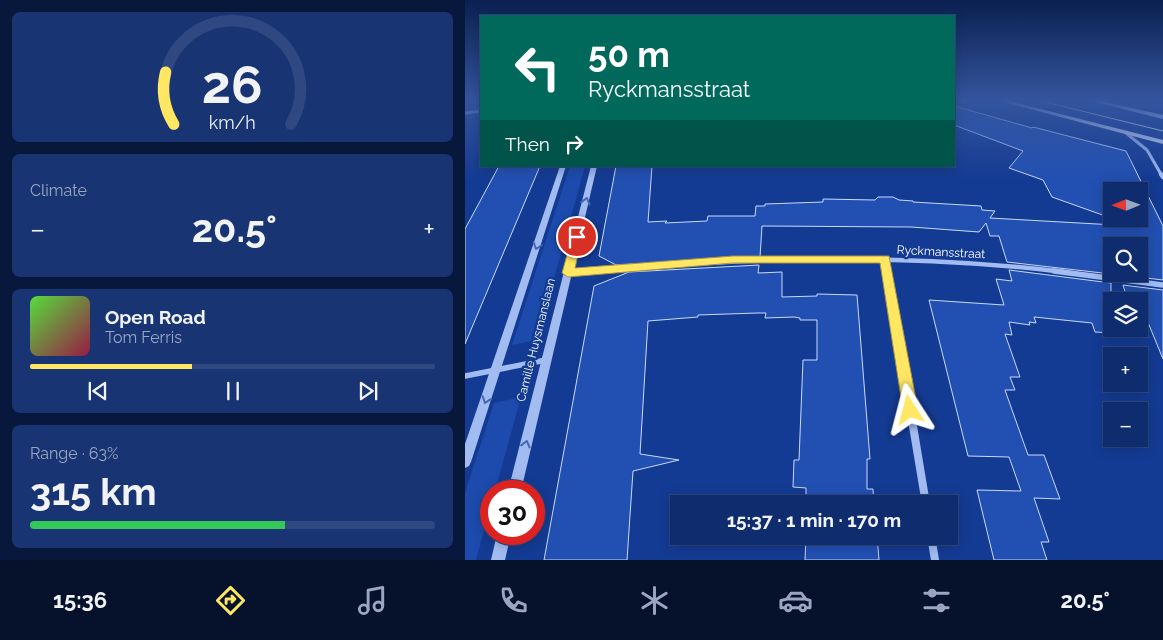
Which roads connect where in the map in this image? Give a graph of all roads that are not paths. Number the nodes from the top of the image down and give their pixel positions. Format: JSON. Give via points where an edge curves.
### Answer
{"nodes":[{"id":1,"x":1104,"y":127,"type":"edge"},
{"id":2,"x":1127,"y":133,"type":"junction"},
{"id":3,"x":1163,"y":142,"type":"edge"},
{"id":4,"x":563,"y":167,"type":"edge"},
{"id":5,"x":594,"y":167,"type":"edge"},
{"id":6,"x":1163,"y":177,"type":"edge"},
{"id":7,"x":885,"y":259,"type":"junction"},
{"id":8,"x":568,"y":273,"type":"junction"},
{"id":9,"x":1163,"y":285,"type":"edge"},
{"id":10,"x":546,"y":360,"type":"junction"},
{"id":11,"x":496,"y":370,"type":"junction"},
{"id":12,"x":465,"y":376,"type":"edge"},
{"id":13,"x":465,"y":462,"type":"edge"},
{"id":14,"x":517,"y":480,"type":"edge"},
{"id":15,"x":924,"y":495,"type":"edge"},
{"id":16,"x":501,"y":545,"type":"edge"},
{"id":17,"x":932,"y":545,"type":"edge"},
{"id":18,"x":497,"y":560,"type":"edge"},
{"id":19,"x":935,"y":560,"type":"edge"}],
"edges":[{"from":1,"to":2,"type":"main road"},
{"from":2,"to":3,"type":"main road"},
{"from":2,"to":6,"type":"street","via":[[1147,150]]},
{"from":4,"to":11,"type":"street","name":"Camille Huysmanslaan","one_way":true},
{"from":8,"to":5,"type":"street","name":"Camille Huysmanslaan","one_way":true},
{"from":7,"to":8,"type":"street","name":"Ryckmansstraat","via":[[733,260]]},
{"from":7,"to":9,"type":"street","name":"Ryckmansstraat","via":[[964,262]]},
{"from":7,"to":15,"type":"street"},
{"from":8,"to":10,"type":"street","name":"Camille Huysmanslaan"},
{"from":10,"to":11,"type":"street"},
{"from":14,"to":10,"type":"street","name":"Camille Huysmanslaan","one_way":true},
{"from":11,"to":12,"type":"street"},
{"from":11,"to":13,"type":"street","name":"Camille Huysmanslaan","one_way":true},
{"from":16,"to":18,"type":"street"},
{"from":17,"to":19,"type":"street"}]}
